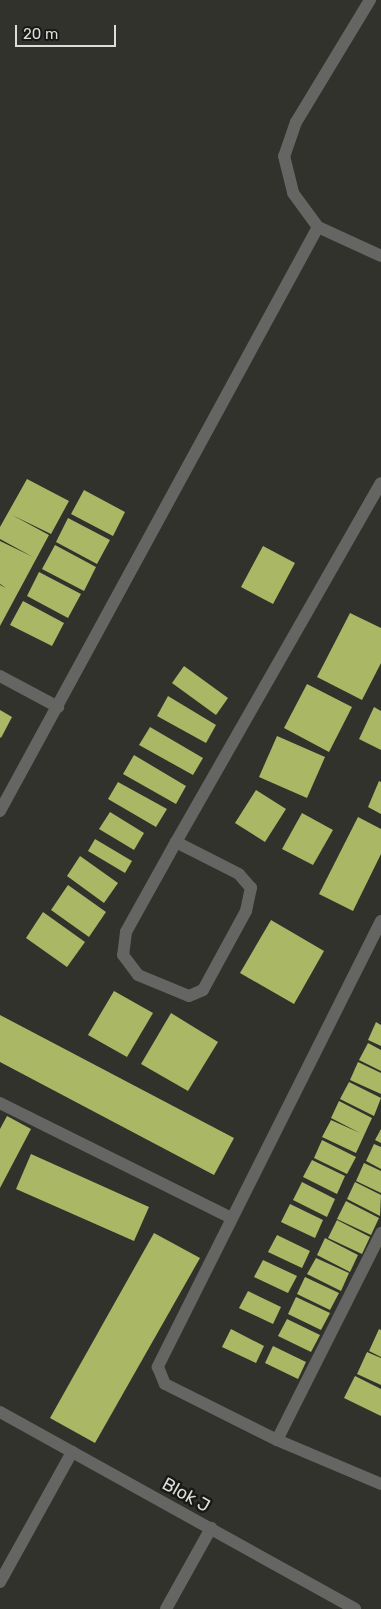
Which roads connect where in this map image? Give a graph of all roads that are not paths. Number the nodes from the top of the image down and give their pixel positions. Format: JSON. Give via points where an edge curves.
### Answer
{"nodes":[{"id":1,"x":370,"y":0,"type":"edge"},
{"id":2,"x":318,"y":227,"type":"junction"},
{"id":3,"x":381,"y":256,"type":"edge"},
{"id":4,"x":381,"y":483,"type":"edge"},
{"id":5,"x":0,"y":676,"type":"edge"},
{"id":6,"x":58,"y":707,"type":"junction"},
{"id":7,"x":0,"y":811,"type":"edge"},
{"id":8,"x":176,"y":842,"type":"junction"},
{"id":9,"x":381,"y":921,"type":"edge"},
{"id":10,"x":0,"y":1103,"type":"edge"},
{"id":11,"x":230,"y":1217,"type":"junction"},
{"id":12,"x":381,"y":1233,"type":"edge"},
{"id":13,"x":0,"y":1412,"type":"edge"},
{"id":14,"x":277,"y":1440,"type":"junction"},
{"id":15,"x":72,"y":1452,"type":"junction"},
{"id":16,"x":381,"y":1484,"type":"edge"},
{"id":17,"x":211,"y":1528,"type":"junction"},
{"id":18,"x":0,"y":1582,"type":"edge"},
{"id":19,"x":166,"y":1609,"type":"edge"},
{"id":20,"x":355,"y":1609,"type":"edge"}],
"edges":[{"from":1,"to":2,"type":"street","via":[[287,140],[285,174],[296,200]]},
{"from":2,"to":3,"type":"street"},
{"from":2,"to":6,"type":"street"},
{"from":4,"to":8,"type":"street"},
{"from":5,"to":6,"type":"street"},
{"from":6,"to":7,"type":"street"},
{"from":8,"to":8,"type":"street","via":[[239,874],[251,888],[246,911],[203,990],[189,996],[138,975],[123,955],[126,932]]},
{"from":9,"to":11,"type":"street"},
{"from":10,"to":11,"type":"street"},
{"from":11,"to":14,"type":"street","via":[[160,1360],[158,1373],[165,1384]]},
{"from":12,"to":14,"type":"street"},
{"from":13,"to":15,"type":"street","name":"Blok J"},
{"from":14,"to":16,"type":"street"},
{"from":15,"to":17,"type":"street","name":"Blok J"},
{"from":15,"to":18,"type":"street"},
{"from":17,"to":19,"type":"street"},
{"from":17,"to":20,"type":"street","name":"Blok J"}]}
